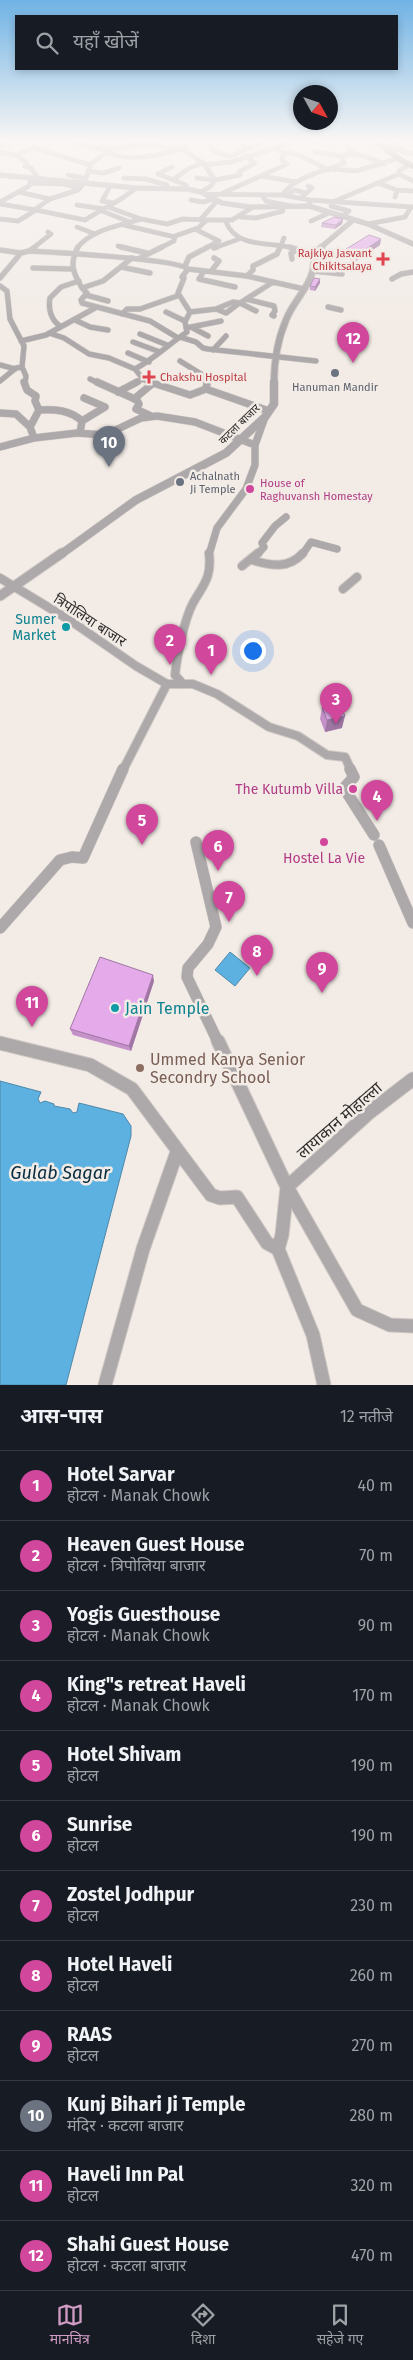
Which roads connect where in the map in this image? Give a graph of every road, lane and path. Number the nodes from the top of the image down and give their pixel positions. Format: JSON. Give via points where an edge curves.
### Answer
{"nodes":[{"id":1,"x":20,"y":205,"type":"edge"},
{"id":2,"x":42,"y":205,"type":"edge"},
{"id":3,"x":84,"y":205,"type":"edge"},
{"id":4,"x":111,"y":205,"type":"edge"},
{"id":5,"x":213,"y":205,"type":"edge"},
{"id":6,"x":234,"y":205,"type":"edge"},
{"id":7,"x":286,"y":205,"type":"edge"},
{"id":8,"x":307,"y":205,"type":"edge"},
{"id":9,"x":313,"y":205,"type":"edge"},
{"id":10,"x":362,"y":205,"type":"edge"},
{"id":11,"x":331,"y":206,"type":"dead end"},
{"id":12,"x":302,"y":207,"type":"junction"},
{"id":13,"x":412,"y":207,"type":"edge"},
{"id":14,"x":36,"y":209,"type":"junction"},
{"id":15,"x":252,"y":209,"type":"junction"},
{"id":16,"x":79,"y":210,"type":"dead end"},
{"id":17,"x":103,"y":210,"type":"junction"},
{"id":18,"x":283,"y":212,"type":"dead end"},
{"id":19,"x":329,"y":213,"type":"junction"},
{"id":20,"x":266,"y":215,"type":"junction"},
{"id":21,"x":241,"y":217,"type":"junction"},
{"id":22,"x":341,"y":217,"type":"junction"},
{"id":23,"x":405,"y":217,"type":"junction"},
{"id":24,"x":411,"y":218,"type":"dead end"},
{"id":25,"x":0,"y":219,"type":"edge"},
{"id":26,"x":141,"y":219,"type":"junction"},
{"id":27,"x":200,"y":220,"type":"junction"},
{"id":28,"x":206,"y":220,"type":"junction"},
{"id":29,"x":312,"y":221,"type":"dead end"},
{"id":30,"x":352,"y":221,"type":"junction"},
{"id":31,"x":131,"y":222,"type":"junction"},
{"id":32,"x":226,"y":222,"type":"junction"},
{"id":33,"x":120,"y":224,"type":"junction"},
{"id":34,"x":368,"y":224,"type":"junction"},
{"id":35,"x":77,"y":227,"type":"dead end"},
{"id":36,"x":195,"y":229,"type":"junction"},
{"id":37,"x":48,"y":232,"type":"dead end"},
{"id":38,"x":95,"y":234,"type":"junction"},
{"id":39,"x":175,"y":237,"type":"junction"},
{"id":40,"x":284,"y":238,"type":"dead end"},
{"id":41,"x":239,"y":239,"type":"junction"},
{"id":42,"x":280,"y":244,"type":"junction"},
{"id":43,"x":413,"y":244,"type":"edge"},
{"id":44,"x":118,"y":246,"type":"dead end"},
{"id":45,"x":0,"y":250,"type":"edge"},
{"id":46,"x":297,"y":250,"type":"junction"},
{"id":47,"x":30,"y":252,"type":"junction"},
{"id":48,"x":21,"y":253,"type":"junction"},
{"id":49,"x":147,"y":253,"type":"junction"},
{"id":50,"x":196,"y":253,"type":"junction"},
{"id":51,"x":72,"y":254,"type":"junction"},
{"id":52,"x":313,"y":254,"type":"junction"},
{"id":53,"x":214,"y":258,"type":"dead end"},
{"id":54,"x":135,"y":259,"type":"junction"},
{"id":55,"x":292,"y":260,"type":"dead end"},
{"id":56,"x":121,"y":267,"type":"junction"},
{"id":57,"x":33,"y":268,"type":"dead end"},
{"id":58,"x":187,"y":268,"type":"junction"},
{"id":59,"x":72,"y":269,"type":"junction"},
{"id":60,"x":204,"y":270,"type":"junction"},
{"id":61,"x":212,"y":270,"type":"junction"},
{"id":62,"x":313,"y":271,"type":"junction"},
{"id":63,"x":413,"y":272,"type":"edge"},
{"id":64,"x":150,"y":273,"type":"dead end"},
{"id":65,"x":342,"y":274,"type":"dead end"},
{"id":66,"x":248,"y":276,"type":"junction"},
{"id":67,"x":0,"y":278,"type":"edge"},
{"id":68,"x":392,"y":279,"type":"dead end"},
{"id":69,"x":79,"y":281,"type":"junction"},
{"id":70,"x":273,"y":282,"type":"junction"},
{"id":71,"x":0,"y":286,"type":"edge"},
{"id":72,"x":235,"y":287,"type":"dead end"},
{"id":73,"x":82,"y":288,"type":"junction"},
{"id":74,"x":304,"y":289,"type":"junction"},
{"id":75,"x":86,"y":295,"type":"junction"},
{"id":76,"x":177,"y":296,"type":"junction"},
{"id":77,"x":246,"y":299,"type":"junction"},
{"id":78,"x":238,"y":303,"type":"junction"},
{"id":79,"x":328,"y":307,"type":"dead end"},
{"id":80,"x":98,"y":308,"type":"junction"},
{"id":81,"x":216,"y":309,"type":"joint"},
{"id":82,"x":341,"y":310,"type":"dead end"},
{"id":83,"x":256,"y":311,"type":"dead end"},
{"id":84,"x":166,"y":312,"type":"dead end"},
{"id":85,"x":190,"y":312,"type":"junction"},
{"id":86,"x":122,"y":314,"type":"junction"},
{"id":87,"x":274,"y":316,"type":"dead end"},
{"id":88,"x":75,"y":320,"type":"junction"},
{"id":89,"x":185,"y":321,"type":"junction"},
{"id":90,"x":221,"y":321,"type":"dead end"},
{"id":91,"x":205,"y":325,"type":"junction"},
{"id":92,"x":60,"y":326,"type":"junction"},
{"id":93,"x":189,"y":327,"type":"junction"},
{"id":94,"x":212,"y":328,"type":"dead end"},
{"id":95,"x":108,"y":330,"type":"dead end"},
{"id":96,"x":50,"y":333,"type":"junction"},
{"id":97,"x":140,"y":334,"type":"dead end"},
{"id":98,"x":208,"y":336,"type":"dead end"},
{"id":99,"x":226,"y":336,"type":"dead end"},
{"id":100,"x":179,"y":337,"type":"junction"},
{"id":101,"x":21,"y":341,"type":"junction"},
{"id":102,"x":133,"y":342,"type":"dead end"},
{"id":103,"x":167,"y":345,"type":"junction"},
{"id":104,"x":213,"y":350,"type":"junction"},
{"id":105,"x":160,"y":352,"type":"junction"},
{"id":106,"x":128,"y":353,"type":"dead end"},
{"id":107,"x":274,"y":357,"type":"junction"},
{"id":108,"x":180,"y":361,"type":"dead end"},
{"id":109,"x":149,"y":362,"type":"junction"},
{"id":110,"x":316,"y":362,"type":"dead end"},
{"id":111,"x":0,"y":365,"type":"edge"},
{"id":112,"x":19,"y":368,"type":"junction"},
{"id":113,"x":135,"y":369,"type":"junction"},
{"id":114,"x":90,"y":379,"type":"dead end"},
{"id":115,"x":143,"y":379,"type":"junction"},
{"id":116,"x":0,"y":381,"type":"edge"},
{"id":117,"x":152,"y":384,"type":"junction"},
{"id":118,"x":206,"y":390,"type":"junction"},
{"id":119,"x":118,"y":392,"type":"junction"},
{"id":120,"x":84,"y":398,"type":"dead end"},
{"id":121,"x":134,"y":399,"type":"junction"},
{"id":122,"x":39,"y":410,"type":"junction"},
{"id":123,"x":0,"y":413,"type":"edge"},
{"id":124,"x":267,"y":414,"type":"junction"},
{"id":125,"x":151,"y":416,"type":"junction"},
{"id":126,"x":82,"y":421,"type":"junction"},
{"id":127,"x":30,"y":428,"type":"junction"},
{"id":128,"x":80,"y":433,"type":"junction"},
{"id":129,"x":34,"y":438,"type":"junction"},
{"id":130,"x":240,"y":440,"type":"junction"},
{"id":131,"x":256,"y":445,"type":"junction"},
{"id":132,"x":0,"y":447,"type":"edge"},
{"id":133,"x":286,"y":517,"type":"dead end"},
{"id":134,"x":337,"y":549,"type":"dead end"},
{"id":135,"x":252,"y":560,"type":"junction"},
{"id":136,"x":242,"y":566,"type":"dead end"},
{"id":137,"x":358,"y":577,"type":"dead end"},
{"id":138,"x":0,"y":578,"type":"edge"},
{"id":139,"x":13,"y":587,"type":"junction"},
{"id":140,"x":343,"y":589,"type":"dead end"},
{"id":141,"x":0,"y":596,"type":"edge"},
{"id":142,"x":167,"y":684,"type":"junction"},
{"id":143,"x":183,"y":684,"type":"junction"},
{"id":144,"x":196,"y":842,"type":"dead end"},
{"id":145,"x":413,"y":923,"type":"edge"},
{"id":146,"x":0,"y":928,"type":"edge"},
{"id":147,"x":0,"y":1042,"type":"edge"},
{"id":148,"x":413,"y":1079,"type":"edge"},
{"id":149,"x":177,"y":1152,"type":"junction"},
{"id":150,"x":287,"y":1187,"type":"junction"},
{"id":151,"x":278,"y":1249,"type":"junction"},
{"id":152,"x":413,"y":1326,"type":"edge"},
{"id":153,"x":105,"y":1385,"type":"edge"},
{"id":154,"x":324,"y":1385,"type":"edge"}],
"edges":[{"from":1,"to":14,"type":"street"},
{"from":2,"to":14,"type":"street"},
{"from":3,"to":17,"type":"street"},
{"from":4,"to":17,"type":"street"},
{"from":5,"to":27,"type":"street"},
{"from":6,"to":15,"type":"street"},
{"from":7,"to":12,"type":"street"},
{"from":8,"to":12,"type":"street"},
{"from":9,"to":19,"type":"street"},
{"from":10,"to":13,"type":"street"},
{"from":11,"to":22,"type":"street","via":[[350,211]]},
{"from":12,"to":15,"type":"street"},
{"from":13,"to":23,"type":"street"},
{"from":14,"to":17,"type":"street","via":[[85,220]]},
{"from":14,"to":25,"type":"street","via":[[18,221]]},
{"from":15,"to":20,"type":"street"},
{"from":15,"to":21,"type":"street"},
{"from":16,"to":17,"type":"street"},
{"from":17,"to":26,"type":"street"},
{"from":17,"to":31,"type":"street"},
{"from":18,"to":20,"type":"street"},
{"from":19,"to":22,"type":"street"},
{"from":19,"to":29,"type":"street"},
{"from":20,"to":21,"type":"street"},
{"from":21,"to":32,"type":"street"},
{"from":22,"to":30,"type":"street"},
{"from":23,"to":24,"type":"street"},
{"from":23,"to":34,"type":"street"},
{"from":26,"to":27,"type":"street","via":[[167,224],[183,219]]},
{"from":26,"to":31,"type":"street"},
{"from":27,"to":28,"type":"street"},
{"from":28,"to":32,"type":"street"},
{"from":28,"to":36,"type":"street"},
{"from":30,"to":34,"type":"street"},
{"from":30,"to":52,"type":"street"},
{"from":31,"to":33,"type":"street"},
{"from":32,"to":41,"type":"street"},
{"from":33,"to":38,"type":"street"},
{"from":33,"to":39,"type":"street"},
{"from":34,"to":43,"type":"street"},
{"from":35,"to":38,"type":"street"},
{"from":36,"to":39,"type":"street"},
{"from":36,"to":50,"type":"street","via":[[218,241]]},
{"from":37,"to":47,"type":"street","via":[[51,234]]},
{"from":38,"to":51,"type":"street"},
{"from":39,"to":49,"type":"street","via":[[174,241]]},
{"from":40,"to":42,"type":"street"},
{"from":41,"to":42,"type":"street"},
{"from":41,"to":50,"type":"street"},
{"from":42,"to":46,"type":"street"},
{"from":42,"to":66,"type":"street","via":[[277,254],[253,266]]},
{"from":44,"to":49,"type":"street"},
{"from":45,"to":48,"type":"street"},
{"from":46,"to":52,"type":"street"},
{"from":46,"to":55,"type":"street","via":[[291,253]]},
{"from":47,"to":48,"type":"street"},
{"from":47,"to":51,"type":"street"},
{"from":48,"to":67,"type":"street"},
{"from":49,"to":54,"type":"street"},
{"from":50,"to":58,"type":"street","via":[[189,257]]},
{"from":51,"to":54,"type":"street"},
{"from":51,"to":59,"type":"street"},
{"from":52,"to":62,"type":"street","name":"कटला बाजार","via":[[316,263]]},
{"from":53,"to":61,"type":"street","via":[[220,261]]},
{"from":54,"to":56,"type":"street"},
{"from":54,"to":58,"type":"street"},
{"from":56,"to":64,"type":"street"},
{"from":56,"to":73,"type":"street","via":[[93,286]]},
{"from":57,"to":59,"type":"street"},
{"from":58,"to":60,"type":"street"},
{"from":58,"to":76,"type":"street"},
{"from":59,"to":69,"type":"street"},
{"from":60,"to":61,"type":"street"},
{"from":60,"to":72,"type":"street","via":[[198,280]]},
{"from":61,"to":66,"type":"street"},
{"from":62,"to":65,"type":"street"},
{"from":62,"to":74,"type":"street","name":"कटला बाजार"},
{"from":63,"to":68,"type":"street"},
{"from":66,"to":70,"type":"street"},
{"from":69,"to":73,"type":"street"},
{"from":69,"to":92,"type":"street","via":[[57,288],[52,294],[50,310],[54,322]]},
{"from":70,"to":74,"type":"street"},
{"from":70,"to":77,"type":"street"},
{"from":71,"to":101,"type":"street","via":[[7,291],[8,319]]},
{"from":73,"to":75,"type":"street"},
{"from":74,"to":107,"type":"street","name":"कटला बाजार","via":[[286,318]]},
{"from":75,"to":80,"type":"street","via":[[80,301]]},
{"from":75,"to":80,"type":"street","via":[[110,300]]},
{"from":76,"to":85,"type":"street"},
{"from":76,"to":86,"type":"street","via":[[140,309],[127,309]]},
{"from":77,"to":78,"type":"street"},
{"from":77,"to":87,"type":"street","via":[[274,306]]},
{"from":78,"to":81,"type":"street","via":[[226,313]]},
{"from":78,"to":83,"type":"street"},
{"from":79,"to":82,"type":"street"},
{"from":80,"to":86,"type":"street"},
{"from":80,"to":88,"type":"street"},
{"from":81,"to":85,"type":"street"},
{"from":84,"to":89,"type":"street"},
{"from":85,"to":89,"type":"street"},
{"from":86,"to":100,"type":"street","via":[[155,323]]},
{"from":88,"to":92,"type":"street"},
{"from":88,"to":95,"type":"street"},
{"from":89,"to":93,"type":"street"},
{"from":90,"to":91,"type":"street"},
{"from":91,"to":93,"type":"street"},
{"from":91,"to":94,"type":"street"},
{"from":92,"to":96,"type":"street"},
{"from":93,"to":98,"type":"street"},
{"from":93,"to":100,"type":"street"},
{"from":96,"to":101,"type":"street"},
{"from":96,"to":113,"type":"street","via":[[89,354]]},
{"from":97,"to":103,"type":"street"},
{"from":99,"to":104,"type":"street"},
{"from":100,"to":103,"type":"street"},
{"from":100,"to":104,"type":"street"},
{"from":101,"to":112,"type":"street","via":[[24,346]]},
{"from":102,"to":105,"type":"street"},
{"from":103,"to":105,"type":"street"},
{"from":104,"to":107,"type":"street"},
{"from":105,"to":109,"type":"street"},
{"from":106,"to":109,"type":"street"},
{"from":107,"to":110,"type":"street"},
{"from":107,"to":124,"type":"street","name":"कटला बाजार","via":[[274,404]]},
{"from":108,"to":118,"type":"street","via":[[206,379]]},
{"from":109,"to":113,"type":"street"},
{"from":111,"to":112,"type":"street"},
{"from":112,"to":116,"type":"street"},
{"from":112,"to":122,"type":"street","via":[[26,376],[27,390],[36,396]]},
{"from":113,"to":115,"type":"street"},
{"from":114,"to":119,"type":"street"},
{"from":115,"to":117,"type":"street"},
{"from":115,"to":119,"type":"street"},
{"from":117,"to":118,"type":"street","via":[[190,396]]},
{"from":117,"to":121,"type":"street"},
{"from":118,"to":124,"type":"street"},
{"from":119,"to":121,"type":"street"},
{"from":120,"to":126,"type":"street","via":[[104,408]]},
{"from":121,"to":125,"type":"street","via":[[139,402],[136,409]]},
{"from":122,"to":126,"type":"street","via":[[61,410]]},
{"from":122,"to":127,"type":"street"},
{"from":123,"to":127,"type":"street","via":[[17,415]]},
{"from":124,"to":130,"type":"street","name":"कटला बाजार"},
{"from":124,"to":131,"type":"street"},
{"from":125,"to":128,"type":"street","via":[[105,435]]},
{"from":125,"to":130,"type":"street","via":[[195,422]]},
{"from":126,"to":128,"type":"street"},
{"from":127,"to":129,"type":"street"},
{"from":128,"to":129,"type":"street"},
{"from":129,"to":132,"type":"street"},
{"from":130,"to":131,"type":"street"},
{"from":130,"to":139,"type":"street","name":"कटला बाजार","via":[[226,453],[115,513]]},
{"from":131,"to":143,"type":"street","via":[[250,480],[217,528],[209,552],[212,568],[193,604],[177,656],[175,675]]},
{"from":133,"to":135,"type":"street","via":[[273,528]]},
{"from":134,"to":135,"type":"street","via":[[311,542],[300,557],[291,562],[271,566]]},
{"from":135,"to":136,"type":"street"},
{"from":137,"to":140,"type":"street"},
{"from":138,"to":139,"type":"street","name":"त्रिपोलिया बाजार"},
{"from":139,"to":141,"type":"street","name":"कटला बाजार"},
{"from":139,"to":142,"type":"street","name":"त्रिपोलिया बाजार"},
{"from":142,"to":143,"type":"street"},
{"from":142,"to":146,"type":"street","via":[[125,765],[84,858],[60,860]]},
{"from":143,"to":145,"type":"street","via":[[193,684],[217,694],[269,727],[298,736],[327,755],[345,757],[354,777],[344,788],[376,840]]},
{"from":144,"to":150,"type":"street","via":[[216,927],[208,944],[188,968],[187,977]]},
{"from":147,"to":149,"type":"street","via":[[90,1065],[132,1089]]},
{"from":148,"to":150,"type":"street","name":"लायाकान मोहाल्ला","via":[[370,1112]]},
{"from":149,"to":151,"type":"street","via":[[211,1195],[236,1197],[268,1243]]},
{"from":149,"to":153,"type":"street","via":[[143,1249]]},
{"from":150,"to":151,"type":"street"},
{"from":150,"to":152,"type":"street","via":[[357,1310],[390,1325]]},
{"from":151,"to":154,"type":"street","via":[[313,1335]]}]}
